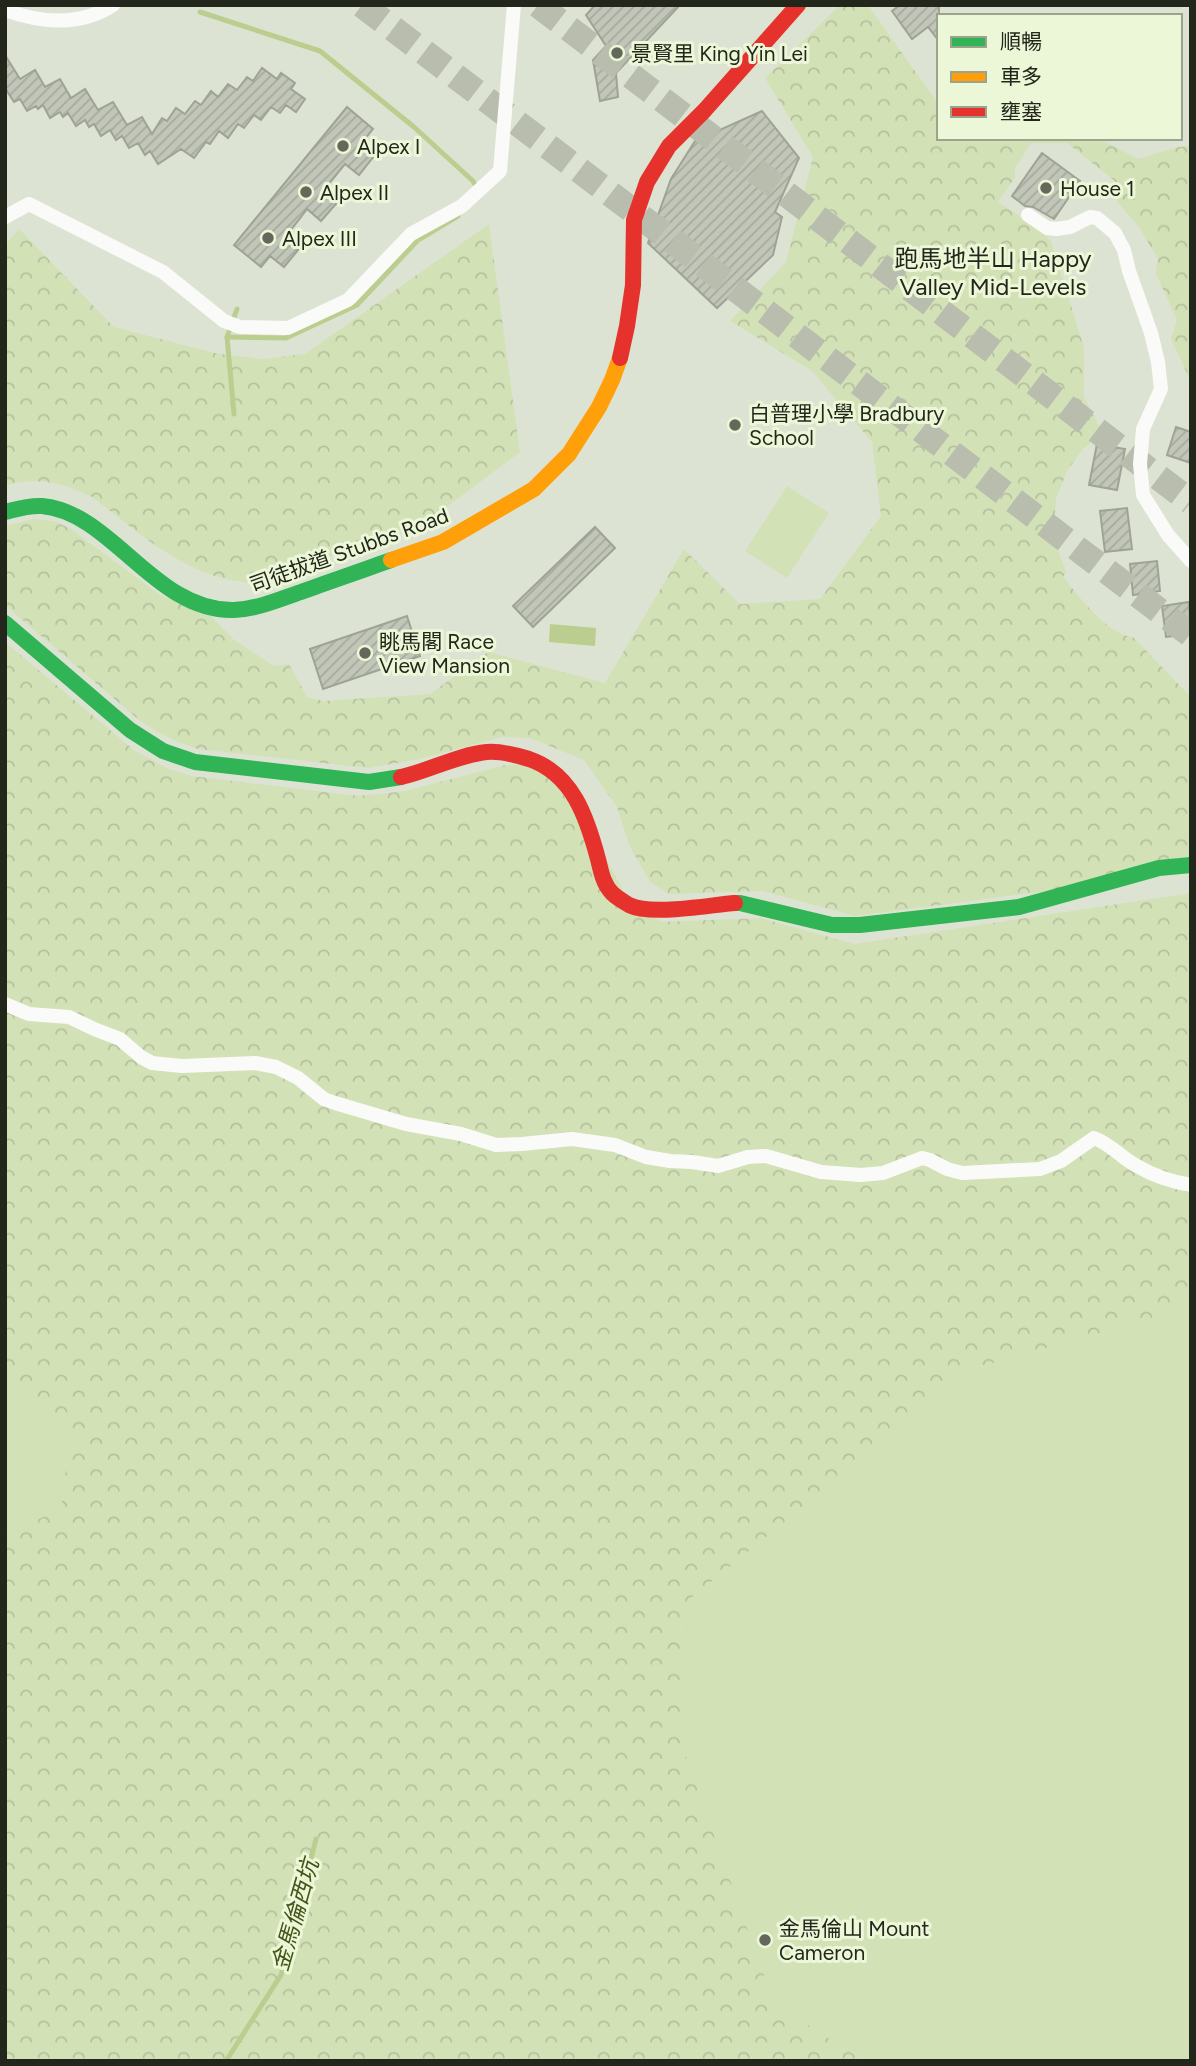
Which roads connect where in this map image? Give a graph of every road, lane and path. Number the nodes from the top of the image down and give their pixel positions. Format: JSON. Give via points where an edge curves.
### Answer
{"nodes":[{"id":1,"x":113,"y":5,"type":"edge"},
{"id":2,"x":514,"y":5,"type":"edge"},
{"id":3,"x":798,"y":5,"type":"edge"},
{"id":4,"x":5,"y":10,"type":"edge"},
{"id":5,"x":20,"y":11,"type":"edge"},
{"id":6,"x":1028,"y":215,"type":"dead end"},
{"id":7,"x":5,"y":217,"type":"edge"},
{"id":8,"x":5,"y":512,"type":"edge"},
{"id":9,"x":1191,"y":561,"type":"edge"},
{"id":10,"x":5,"y":623,"type":"edge"},
{"id":11,"x":1191,"y":865,"type":"edge"},
{"id":12,"x":5,"y":1004,"type":"edge"},
{"id":13,"x":1191,"y":1185,"type":"edge"}],
"edges":[{"from":1,"to":5,"type":"street","via":[[62,22],[40,21]]},
{"from":2,"to":7,"type":"street","via":[[500,171],[462,205],[411,234],[348,300],[288,328],[240,327],[224,321],[163,272],[29,204]]},
{"from":3,"to":8,"type":"street","name":"司徒拔道 Stubbs Road","via":[[656,164],[634,220],[633,285],[612,380],[569,454],[534,489],[443,542],[238,610],[214,610],[185,598],[68,513],[33,506]]},
{"from":4,"to":5,"type":"street"},
{"from":6,"to":9,"type":"street","via":[[1056,229],[1097,218],[1115,233],[1124,250],[1151,333],[1161,389],[1143,429],[1143,495],[1168,536]]},
{"from":10,"to":11,"type":"street","via":[[130,730],[163,751],[195,762],[369,782],[488,752],[540,763],[577,799],[604,881],[617,898],[631,906],[653,910],[740,903],[821,923],[860,925],[1020,907],[1159,868]]},
{"from":12,"to":13,"type":"street","via":[[29,1014],[69,1017],[120,1039],[152,1063],[270,1065],[335,1103],[496,1145],[572,1139],[615,1145],[670,1161],[718,1166],[766,1156],[821,1172],[861,1175],[889,1171],[922,1158],[962,1173],[1040,1169],[1094,1138],[1136,1166]]}]}
